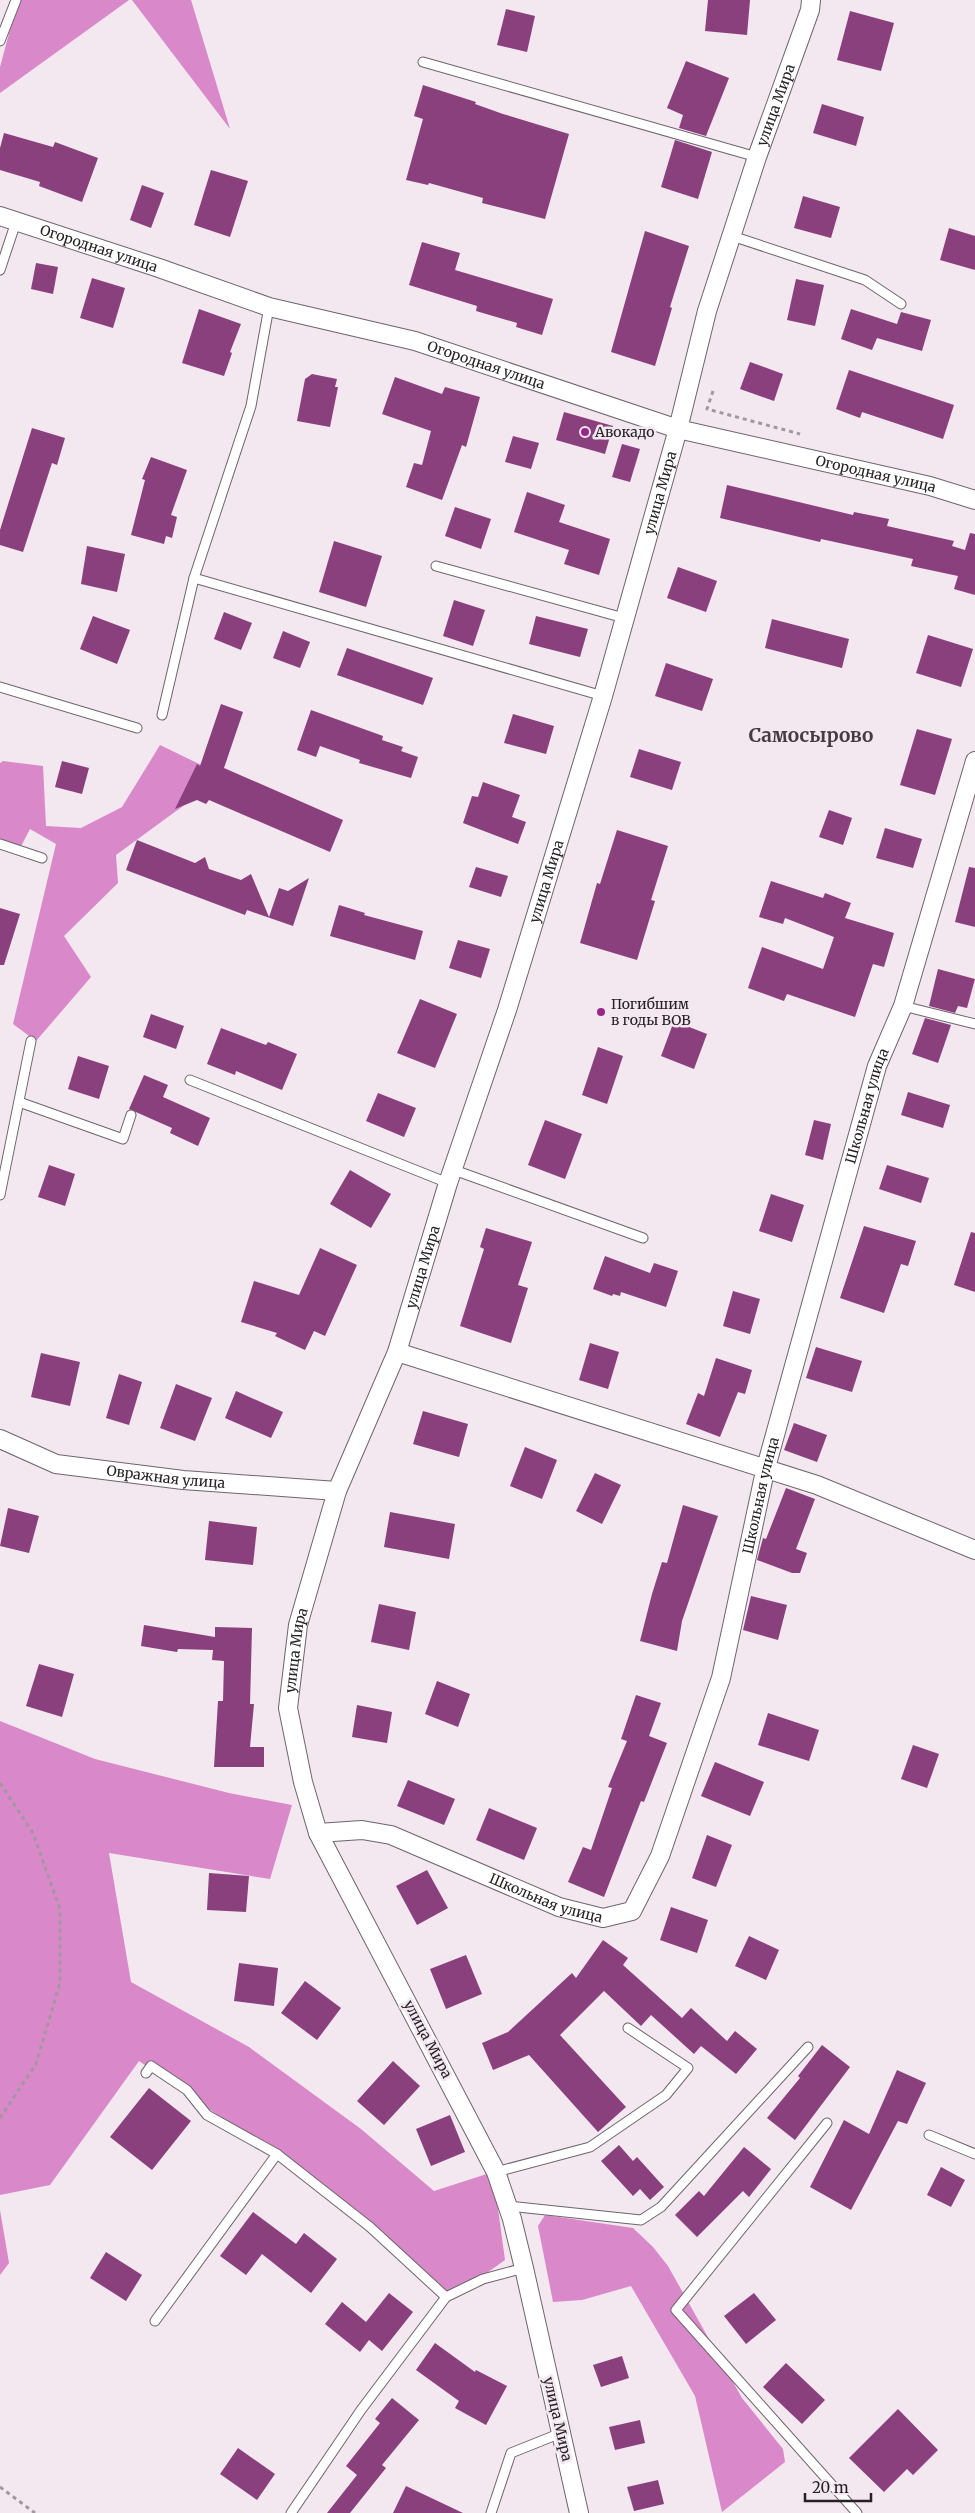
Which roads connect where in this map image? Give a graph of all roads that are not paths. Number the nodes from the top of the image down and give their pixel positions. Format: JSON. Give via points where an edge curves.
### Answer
{"nodes":[{"id":1,"x":16,"y":0,"type":"edge"},
{"id":2,"x":811,"y":0,"type":"edge"},
{"id":3,"x":0,"y":41,"type":"edge"},
{"id":4,"x":423,"y":62,"type":"dead end"},
{"id":5,"x":757,"y":158,"type":"junction"},
{"id":6,"x":8,"y":219,"type":"edge"},
{"id":7,"x":732,"y":236,"type":"junction"},
{"id":8,"x":0,"y":270,"type":"edge"},
{"id":9,"x":901,"y":304,"type":"dead end"},
{"id":10,"x":268,"y":307,"type":"junction"},
{"id":11,"x":678,"y":429,"type":"junction"},
{"id":12,"x":975,"y":500,"type":"edge"},
{"id":13,"x":436,"y":566,"type":"dead end"},
{"id":14,"x":194,"y":578,"type":"junction"},
{"id":15,"x":624,"y":618,"type":"junction"},
{"id":16,"x":0,"y":687,"type":"edge"},
{"id":17,"x":603,"y":696,"type":"junction"},
{"id":18,"x":162,"y":715,"type":"dead end"},
{"id":19,"x":137,"y":728,"type":"dead end"},
{"id":20,"x":975,"y":762,"type":"edge"},
{"id":21,"x":0,"y":844,"type":"edge"},
{"id":22,"x":42,"y":858,"type":"dead end"},
{"id":23,"x":903,"y":1006,"type":"junction"},
{"id":24,"x":975,"y":1024,"type":"edge"},
{"id":25,"x":31,"y":1040,"type":"dead end"},
{"id":26,"x":190,"y":1080,"type":"dead end"},
{"id":27,"x":19,"y":1102,"type":"junction"},
{"id":28,"x":131,"y":1115,"type":"dead end"},
{"id":29,"x":451,"y":1176,"type":"junction"},
{"id":30,"x":0,"y":1195,"type":"edge"},
{"id":31,"x":643,"y":1238,"type":"dead end"},
{"id":32,"x":397,"y":1352,"type":"junction"},
{"id":33,"x":0,"y":1438,"type":"edge"},
{"id":34,"x":765,"y":1471,"type":"junction"},
{"id":35,"x":337,"y":1491,"type":"junction"},
{"id":36,"x":975,"y":1550,"type":"edge"},
{"id":37,"x":318,"y":1833,"type":"junction"},
{"id":38,"x":628,"y":2028,"type":"dead end"},
{"id":39,"x":808,"y":2047,"type":"dead end"},
{"id":40,"x":146,"y":2073,"type":"dead end"},
{"id":41,"x":827,"y":2123,"type":"dead end"},
{"id":42,"x":929,"y":2135,"type":"dead end"},
{"id":43,"x":277,"y":2154,"type":"junction"},
{"id":44,"x":975,"y":2154,"type":"edge"},
{"id":45,"x":496,"y":2172,"type":"junction"},
{"id":46,"x":508,"y":2206,"type":"junction"},
{"id":47,"x":524,"y":2268,"type":"junction"},
{"id":48,"x":446,"y":2297,"type":"junction"},
{"id":49,"x":155,"y":2321,"type":"dead end"},
{"id":50,"x":561,"y":2434,"type":"junction"},
{"id":51,"x":291,"y":2513,"type":"edge"},
{"id":52,"x":491,"y":2513,"type":"edge"},
{"id":53,"x":579,"y":2513,"type":"edge"},
{"id":54,"x":857,"y":2513,"type":"edge"}],
"edges":[{"from":1,"to":3,"type":"lane"},
{"from":2,"to":5,"type":"street","name":"улица Мира"},
{"from":4,"to":5,"type":"lane"},
{"from":5,"to":7,"type":"street","name":"улица Мира"},
{"from":6,"to":8,"type":"lane"},
{"from":6,"to":10,"type":"street","name":"Огородная улица"},
{"from":7,"to":9,"type":"lane","via":[[865,280]]},
{"from":7,"to":11,"type":"street","name":"улица Мира","via":[[707,311]]},
{"from":10,"to":11,"type":"street","name":"Огородная улица","via":[[415,341]]},
{"from":10,"to":14,"type":"lane","via":[[252,406]]},
{"from":11,"to":12,"type":"street","name":"Огородная улица","via":[[930,486]]},
{"from":11,"to":15,"type":"street","name":"улица Мира"},
{"from":13,"to":15,"type":"lane"},
{"from":14,"to":17,"type":"lane"},
{"from":14,"to":18,"type":"lane"},
{"from":15,"to":17,"type":"street","name":"улица Мира"},
{"from":16,"to":19,"type":"lane"},
{"from":17,"to":29,"type":"street","name":"улица Мира","via":[[507,1010]]},
{"from":20,"to":23,"type":"street","name":"Школьная улица"},
{"from":21,"to":22,"type":"lane"},
{"from":23,"to":24,"type":"lane"},
{"from":23,"to":34,"type":"street","name":"Школьная улица","via":[[876,1066]]},
{"from":25,"to":27,"type":"lane"},
{"from":26,"to":29,"type":"lane"},
{"from":27,"to":28,"type":"lane","via":[[123,1139]]},
{"from":27,"to":30,"type":"lane"},
{"from":29,"to":31,"type":"lane"},
{"from":29,"to":32,"type":"street","name":"улица Мира"},
{"from":32,"to":34,"type":"street"},
{"from":32,"to":35,"type":"street","name":"улица Мира"},
{"from":33,"to":35,"type":"street","name":"Овражная улица","via":[[56,1464],[182,1480]]},
{"from":34,"to":36,"type":"street","via":[[817,1485]]},
{"from":34,"to":37,"type":"street","name":"Школьная улица","via":[[721,1678],[660,1856],[632,1911],[603,1918],[559,1907],[391,1835],[362,1830]]},
{"from":35,"to":37,"type":"street","name":"улица Мира","via":[[298,1625],[288,1708],[303,1782]]},
{"from":37,"to":45,"type":"street","name":"улица Мира"},
{"from":38,"to":45,"type":"lane","via":[[688,2068],[666,2095],[590,2147]]},
{"from":39,"to":46,"type":"lane","via":[[661,2207],[641,2220]]},
{"from":40,"to":43,"type":"lane","via":[[152,2066],[187,2090],[206,2115]]},
{"from":41,"to":54,"type":"lane","via":[[676,2310]]},
{"from":42,"to":44,"type":"lane"},
{"from":43,"to":48,"type":"lane","via":[[370,2227]]},
{"from":43,"to":49,"type":"lane"},
{"from":45,"to":46,"type":"street","name":"улица Мира"},
{"from":46,"to":47,"type":"street","name":"улица Мира"},
{"from":47,"to":48,"type":"lane","via":[[483,2279]]},
{"from":47,"to":50,"type":"street","name":"улица Мира"},
{"from":48,"to":51,"type":"lane","via":[[361,2410]]},
{"from":50,"to":52,"type":"lane","via":[[511,2453]]},
{"from":50,"to":53,"type":"street","name":"улица Мира"}]}
